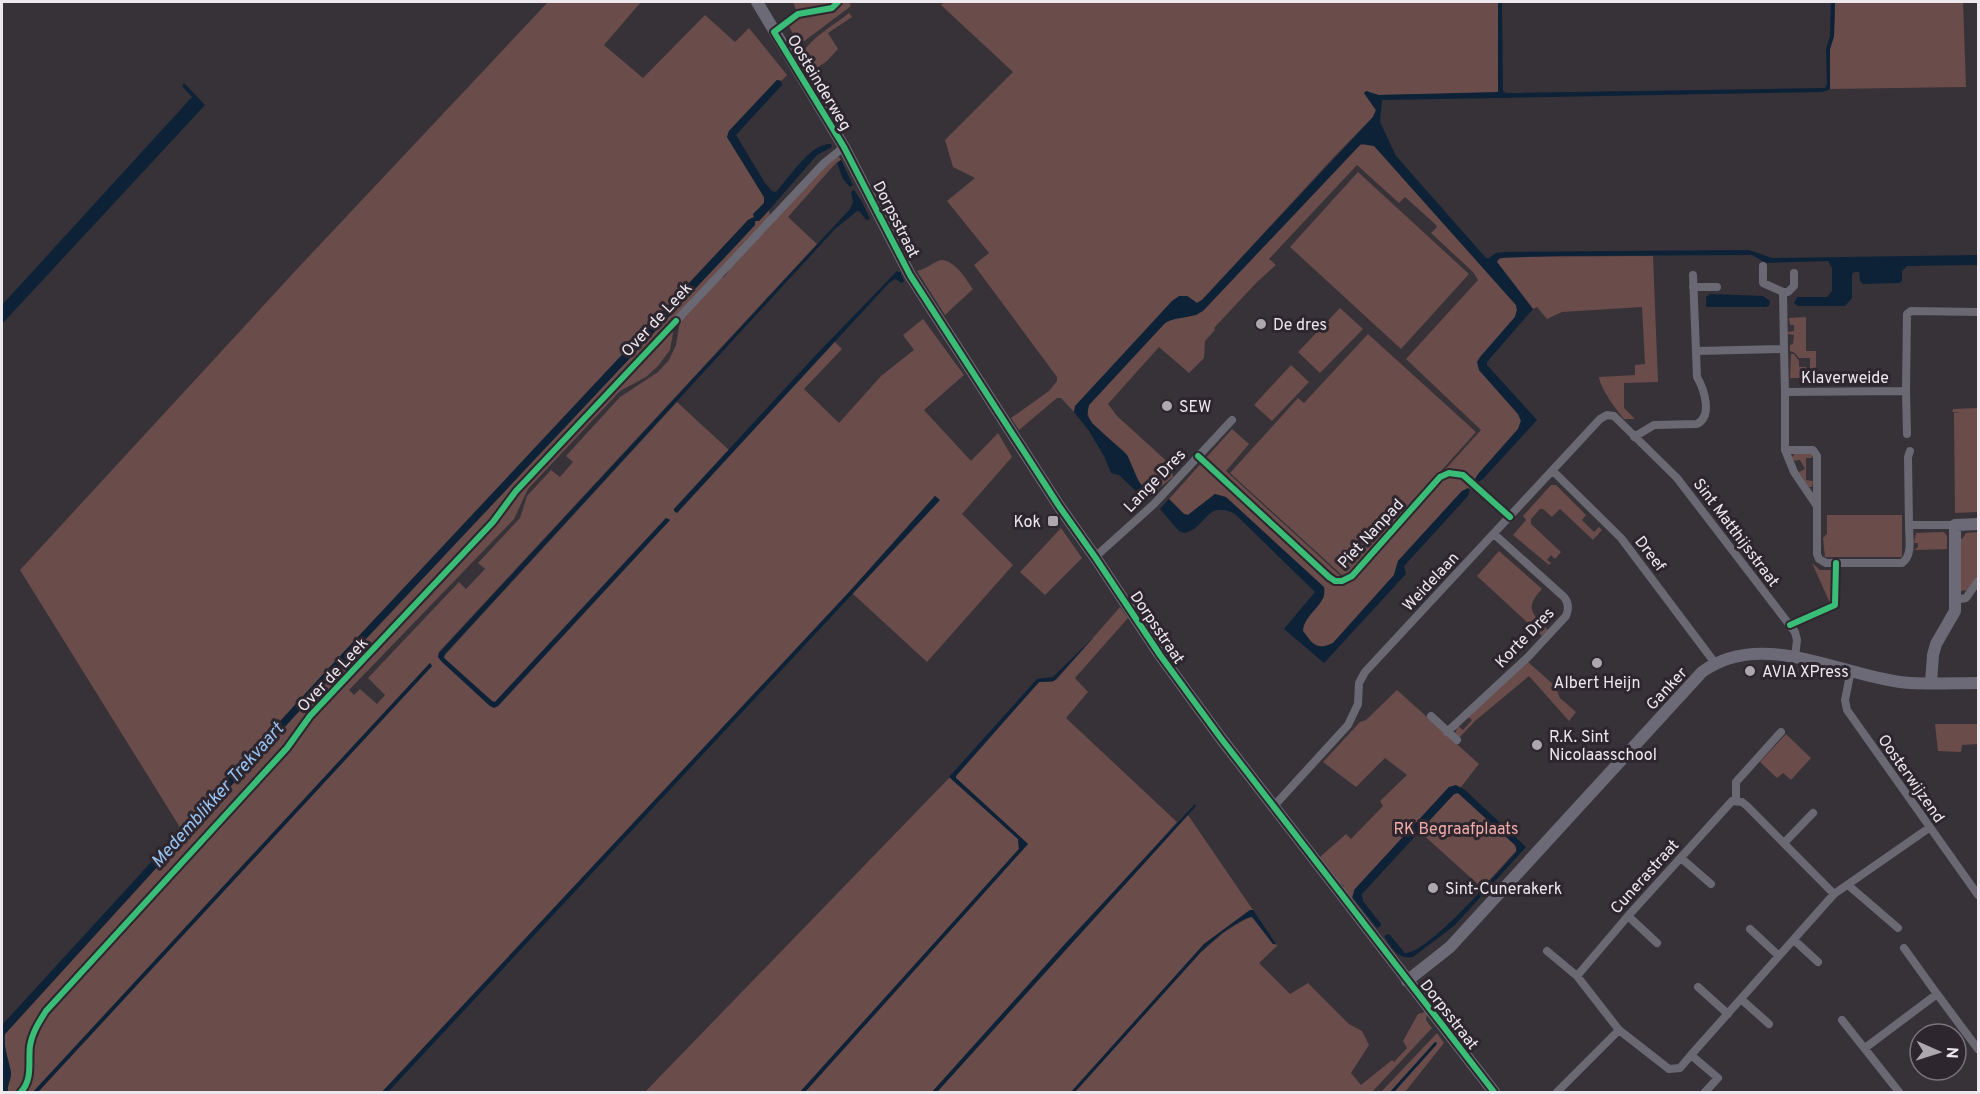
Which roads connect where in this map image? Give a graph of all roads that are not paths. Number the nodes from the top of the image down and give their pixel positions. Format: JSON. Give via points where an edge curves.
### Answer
{"nodes":[{"id":1,"x":757,"y":2,"type":"edge"},
{"id":2,"x":844,"y":147,"type":"junction"},
{"id":3,"x":1763,"y":266,"type":"dead end"},
{"id":4,"x":1794,"y":273,"type":"dead end"},
{"id":5,"x":1693,"y":275,"type":"dead end"},
{"id":6,"x":1693,"y":287,"type":"junction"},
{"id":7,"x":1717,"y":287,"type":"dead end"},
{"id":8,"x":1783,"y":292,"type":"junction"},
{"id":9,"x":1978,"y":312,"type":"edge"},
{"id":10,"x":676,"y":321,"type":"dead end"},
{"id":11,"x":1784,"y":349,"type":"junction"},
{"id":12,"x":1697,"y":351,"type":"junction"},
{"id":13,"x":1906,"y":391,"type":"junction"},
{"id":14,"x":1785,"y":392,"type":"junction"},
{"id":15,"x":1232,"y":420,"type":"dead end"},
{"id":16,"x":1906,"y":434,"type":"dead end"},
{"id":17,"x":1634,"y":437,"type":"junction"},
{"id":18,"x":1785,"y":450,"type":"junction"},
{"id":19,"x":1911,"y":451,"type":"dead end"},
{"id":20,"x":1553,"y":471,"type":"junction"},
{"id":21,"x":1817,"y":506,"type":"junction"},
{"id":22,"x":1978,"y":524,"type":"edge"},
{"id":23,"x":1909,"y":525,"type":"junction"},
{"id":24,"x":1955,"y":525,"type":"junction"},
{"id":25,"x":1494,"y":534,"type":"junction"},
{"id":26,"x":1095,"y":557,"type":"junction"},
{"id":27,"x":1978,"y":581,"type":"edge"},
{"id":28,"x":1955,"y":600,"type":"junction"},
{"id":29,"x":1795,"y":657,"type":"junction"},
{"id":30,"x":1715,"y":663,"type":"junction"},
{"id":31,"x":1851,"y":670,"type":"junction"},
{"id":32,"x":1931,"y":683,"type":"junction"},
{"id":33,"x":1978,"y":683,"type":"edge"},
{"id":34,"x":1431,"y":716,"type":"dead end"},
{"id":35,"x":1447,"y":732,"type":"junction"},
{"id":36,"x":1781,"y":732,"type":"dead end"},
{"id":37,"x":1457,"y":740,"type":"dead end"},
{"id":38,"x":1736,"y":800,"type":"junction"},
{"id":39,"x":1273,"y":807,"type":"junction"},
{"id":40,"x":1813,"y":813,"type":"dead end"},
{"id":41,"x":1929,"y":828,"type":"junction"},
{"id":42,"x":1785,"y":842,"type":"junction"},
{"id":43,"x":1681,"y":858,"type":"junction"},
{"id":44,"x":1710,"y":884,"type":"dead end"},
{"id":45,"x":1848,"y":885,"type":"junction"},
{"id":46,"x":1834,"y":894,"type":"junction"},
{"id":47,"x":1978,"y":895,"type":"edge"},
{"id":48,"x":1628,"y":916,"type":"junction"},
{"id":49,"x":1898,"y":928,"type":"dead end"},
{"id":50,"x":1750,"y":929,"type":"dead end"},
{"id":51,"x":1794,"y":940,"type":"junction"},
{"id":52,"x":1657,"y":943,"type":"dead end"},
{"id":53,"x":1904,"y":948,"type":"dead end"},
{"id":54,"x":1547,"y":951,"type":"dead end"},
{"id":55,"x":1779,"y":956,"type":"junction"},
{"id":56,"x":1818,"y":962,"type":"dead end"},
{"id":57,"x":1577,"y":976,"type":"junction"},
{"id":58,"x":1407,"y":981,"type":"junction"},
{"id":59,"x":1698,"y":987,"type":"dead end"},
{"id":60,"x":1937,"y":994,"type":"junction"},
{"id":61,"x":1742,"y":999,"type":"junction"},
{"id":62,"x":1728,"y":1014,"type":"junction"},
{"id":63,"x":1842,"y":1020,"type":"dead end"},
{"id":64,"x":1769,"y":1024,"type":"dead end"},
{"id":65,"x":1619,"y":1030,"type":"junction"},
{"id":66,"x":1865,"y":1048,"type":"junction"},
{"id":67,"x":1978,"y":1049,"type":"edge"},
{"id":68,"x":1692,"y":1055,"type":"junction"},
{"id":69,"x":1494,"y":1092,"type":"edge"},
{"id":70,"x":1557,"y":1092,"type":"edge"},
{"id":71,"x":1705,"y":1092,"type":"edge"},
{"id":72,"x":1899,"y":1092,"type":"edge"}],
"edges":[{"from":1,"to":2,"type":"street","name":"Oosteinderweg"},
{"from":2,"to":10,"type":"street","name":"Over de Leek","via":[[824,163]]},
{"from":2,"to":26,"type":"street","name":"Dorpsstraat","via":[[936,318]]},
{"from":3,"to":8,"type":"street","via":[[1763,283]]},
{"from":4,"to":8,"type":"street","via":[[1794,286]]},
{"from":5,"to":6,"type":"street"},
{"from":6,"to":7,"type":"street"},
{"from":6,"to":12,"type":"street"},
{"from":8,"to":11,"type":"street","name":"Klaverweide"},
{"from":9,"to":13,"type":"street","name":"Klaverweide","via":[[1907,314]]},
{"from":11,"to":12,"type":"street"},
{"from":11,"to":14,"type":"street","name":"Klaverweide"},
{"from":12,"to":17,"type":"street","via":[[1697,377],[1704,390],[1702,422],[1654,425]]},
{"from":13,"to":14,"type":"street","name":"Klaverweide"},
{"from":13,"to":16,"type":"street","name":"Klaverweide"},
{"from":14,"to":18,"type":"street","name":"Klaverweide"},
{"from":15,"to":26,"type":"street","name":"Lange Dres","via":[[1154,504]]},
{"from":17,"to":20,"type":"street","name":"Weidelaan","via":[[1614,416],[1606,415]]},
{"from":17,"to":29,"type":"street","name":"Sint Matthijsstraat","via":[[1677,478],[1790,625],[1797,640]]},
{"from":18,"to":21,"type":"street","via":[[1794,472]]},
{"from":18,"to":21,"type":"street","via":[[1816,453]]},
{"from":19,"to":23,"type":"street"},
{"from":20,"to":25,"type":"street","name":"Weidelaan"},
{"from":20,"to":30,"type":"street","name":"Dreef","via":[[1621,538]]},
{"from":21,"to":23,"type":"street","via":[[1817,554],[1823,563],[1902,562],[1909,554]]},
{"from":22,"to":24,"type":"street"},
{"from":23,"to":24,"type":"street"},
{"from":24,"to":28,"type":"street"},
{"from":25,"to":35,"type":"street","name":"Korte Dres","via":[[1564,597],[1568,612],[1528,657]]},
{"from":25,"to":39,"type":"street","name":"Weidelaan","via":[[1365,672],[1359,683],[1358,704],[1348,725]]},
{"from":26,"to":39,"type":"street","name":"Dorpsstraat","via":[[1160,655]]},
{"from":27,"to":28,"type":"street","via":[[1966,598]]},
{"from":28,"to":32,"type":"street","via":[[1954,614],[1936,644]]},
{"from":29,"to":30,"type":"street","name":"Ganker","via":[[1749,655]]},
{"from":29,"to":31,"type":"street","name":"Ganker"},
{"from":30,"to":58,"type":"street","name":"Ganker","via":[[1702,672],[1450,947]]},
{"from":31,"to":32,"type":"street","name":"Ganker","via":[[1900,682]]},
{"from":31,"to":41,"type":"street","name":"Oosterwijzend","via":[[1847,710]]},
{"from":32,"to":33,"type":"street","name":"Ganker"},
{"from":34,"to":35,"type":"street"},
{"from":35,"to":37,"type":"street"},
{"from":36,"to":38,"type":"street","via":[[1736,782]]},
{"from":38,"to":42,"type":"street"},
{"from":38,"to":43,"type":"street","name":"Cunerastraat","via":[[1727,804]]},
{"from":39,"to":58,"type":"street","name":"Dorpsstraat"},
{"from":40,"to":42,"type":"street"},
{"from":41,"to":45,"type":"street"},
{"from":41,"to":47,"type":"street","name":"Oosterwijzend"},
{"from":42,"to":46,"type":"street"},
{"from":43,"to":44,"type":"street"},
{"from":43,"to":48,"type":"street","name":"Cunerastraat"},
{"from":45,"to":46,"type":"street"},
{"from":45,"to":49,"type":"street"},
{"from":46,"to":51,"type":"street"},
{"from":48,"to":52,"type":"street"},
{"from":48,"to":57,"type":"street","name":"Cunerastraat"},
{"from":50,"to":55,"type":"street"},
{"from":51,"to":55,"type":"street"},
{"from":51,"to":56,"type":"street"},
{"from":53,"to":60,"type":"street"},
{"from":54,"to":57,"type":"street"},
{"from":55,"to":61,"type":"street"},
{"from":57,"to":65,"type":"street"},
{"from":58,"to":69,"type":"street","name":"Dorpsstraat"},
{"from":59,"to":62,"type":"street"},
{"from":60,"to":66,"type":"street"},
{"from":60,"to":67,"type":"street"},
{"from":61,"to":62,"type":"street"},
{"from":61,"to":64,"type":"street"},
{"from":62,"to":68,"type":"street"},
{"from":63,"to":66,"type":"street"},
{"from":65,"to":68,"type":"street","via":[[1669,1069],[1680,1068]]},
{"from":65,"to":70,"type":"street"},
{"from":66,"to":72,"type":"street"},
{"from":68,"to":71,"type":"street","via":[[1718,1078]]}]}
